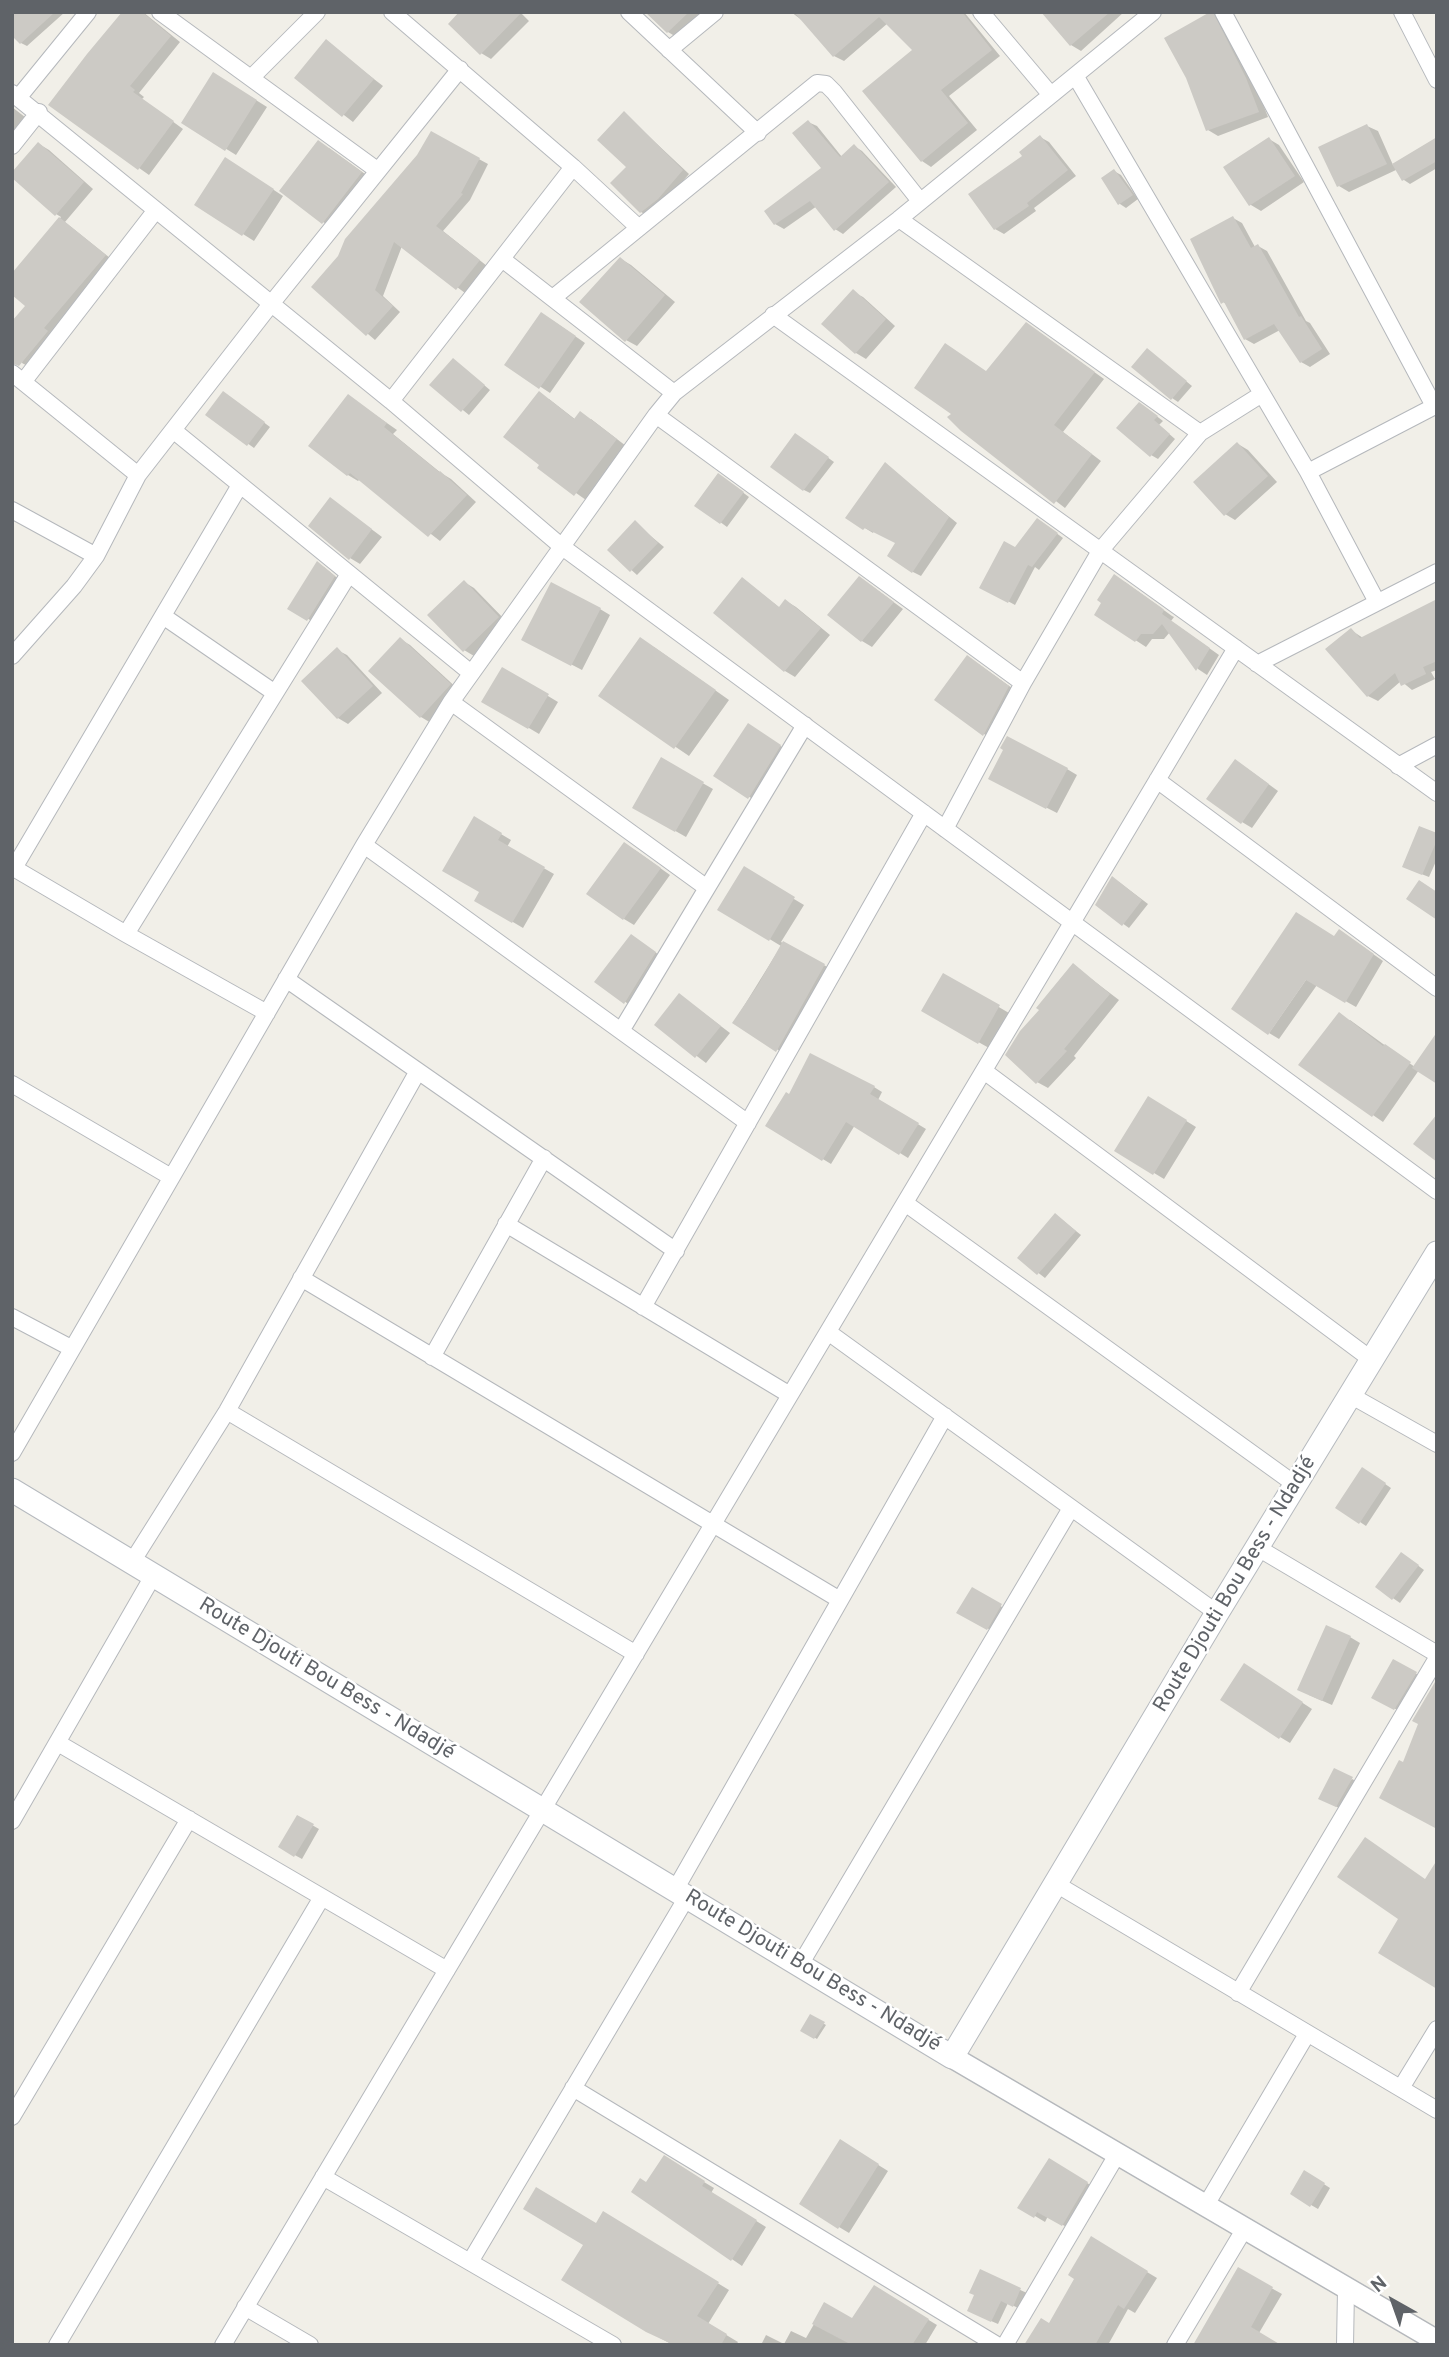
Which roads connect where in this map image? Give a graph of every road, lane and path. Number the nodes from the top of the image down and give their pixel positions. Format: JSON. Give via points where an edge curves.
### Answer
{"nodes":[{"id":1,"x":88,"y":12,"type":"edge"},
{"id":2,"x":160,"y":12,"type":"edge"},
{"id":3,"x":317,"y":12,"type":"edge"},
{"id":4,"x":391,"y":12,"type":"edge"},
{"id":5,"x":629,"y":12,"type":"edge"},
{"id":6,"x":715,"y":12,"type":"edge"},
{"id":7,"x":981,"y":12,"type":"edge"},
{"id":8,"x":1153,"y":12,"type":"edge"},
{"id":9,"x":1223,"y":12,"type":"edge"},
{"id":10,"x":1402,"y":12,"type":"edge"},
{"id":11,"x":669,"y":50,"type":"junction"},
{"id":12,"x":460,"y":69,"type":"junction"},
{"id":13,"x":1076,"y":76,"type":"junction"},
{"id":14,"x":251,"y":78,"type":"junction"},
{"id":15,"x":1437,"y":80,"type":"edge"},
{"id":16,"x":1051,"y":94,"type":"junction"},
{"id":17,"x":15,"y":95,"type":"edge"},
{"id":18,"x":39,"y":112,"type":"junction"},
{"id":19,"x":758,"y":133,"type":"junction"},
{"id":20,"x":12,"y":146,"type":"edge"},
{"id":21,"x":573,"y":167,"type":"junction"},
{"id":22,"x":377,"y":170,"type":"junction"},
{"id":23,"x":920,"y":201,"type":"junction"},
{"id":24,"x":156,"y":210,"type":"junction"},
{"id":25,"x":898,"y":219,"type":"junction"},
{"id":26,"x":639,"y":228,"type":"junction"},
{"id":27,"x":502,"y":259,"type":"junction"},
{"id":28,"x":554,"y":298,"type":"junction"},
{"id":29,"x":271,"y":304,"type":"junction"},
{"id":30,"x":773,"y":315,"type":"junction"},
{"id":31,"x":18,"y":378,"type":"edge"},
{"id":32,"x":674,"y":393,"type":"junction"},
{"id":33,"x":1262,"y":394,"type":"junction"},
{"id":34,"x":391,"y":401,"type":"junction"},
{"id":35,"x":1435,"y":405,"type":"edge"},
{"id":36,"x":656,"y":415,"type":"junction"},
{"id":37,"x":173,"y":430,"type":"junction"},
{"id":38,"x":1200,"y":433,"type":"junction"},
{"id":39,"x":1308,"y":472,"type":"junction"},
{"id":40,"x":138,"y":475,"type":"junction"},
{"id":41,"x":240,"y":485,"type":"junction"},
{"id":42,"x":12,"y":510,"type":"edge"},
{"id":43,"x":561,"y":546,"type":"junction"},
{"id":44,"x":1100,"y":551,"type":"junction"},
{"id":45,"x":96,"y":556,"type":"junction"},
{"id":46,"x":1437,"y":572,"type":"edge"},
{"id":47,"x":349,"y":575,"type":"junction"},
{"id":48,"x":1377,"y":602,"type":"junction"},
{"id":49,"x":163,"y":616,"type":"junction"},
{"id":50,"x":1236,"y":648,"type":"junction"},
{"id":51,"x":12,"y":656,"type":"edge"},
{"id":52,"x":1256,"y":664,"type":"junction"},
{"id":53,"x":471,"y":673,"type":"junction"},
{"id":54,"x":1024,"y":682,"type":"junction"},
{"id":55,"x":275,"y":693,"type":"junction"},
{"id":56,"x":451,"y":702,"type":"junction"},
{"id":57,"x":805,"y":725,"type":"junction"},
{"id":58,"x":1437,"y":746,"type":"edge"},
{"id":59,"x":1398,"y":766,"type":"junction"},
{"id":60,"x":1157,"y":780,"type":"junction"},
{"id":61,"x":1437,"y":793,"type":"edge"},
{"id":62,"x":924,"y":813,"type":"junction"},
{"id":63,"x":945,"y":829,"type":"junction"},
{"id":64,"x":364,"y":845,"type":"junction"},
{"id":65,"x":13,"y":867,"type":"edge"},
{"id":66,"x":706,"y":888,"type":"junction"},
{"id":67,"x":1072,"y":922,"type":"junction"},
{"id":68,"x":126,"y":934,"type":"junction"},
{"id":69,"x":286,"y":979,"type":"junction"},
{"id":70,"x":1437,"y":988,"type":"edge"},
{"id":71,"x":267,"y":1013,"type":"junction"},
{"id":72,"x":621,"y":1031,"type":"junction"},
{"id":73,"x":418,"y":1071,"type":"junction"},
{"id":74,"x":984,"y":1071,"type":"junction"},
{"id":75,"x":12,"y":1084,"type":"edge"},
{"id":76,"x":748,"y":1123,"type":"junction"},
{"id":77,"x":544,"y":1158,"type":"junction"},
{"id":78,"x":171,"y":1177,"type":"junction"},
{"id":79,"x":1437,"y":1191,"type":"edge"},
{"id":80,"x":905,"y":1203,"type":"junction"},
{"id":81,"x":506,"y":1224,"type":"junction"},
{"id":82,"x":676,"y":1251,"type":"junction"},
{"id":83,"x":1436,"y":1254,"type":"edge"},
{"id":84,"x":301,"y":1278,"type":"junction"},
{"id":85,"x":643,"y":1307,"type":"junction"},
{"id":86,"x":12,"y":1317,"type":"edge"},
{"id":87,"x":828,"y":1332,"type":"junction"},
{"id":88,"x":71,"y":1349,"type":"junction"},
{"id":89,"x":432,"y":1357,"type":"junction"},
{"id":90,"x":1372,"y":1360,"type":"junction"},
{"id":91,"x":790,"y":1395,"type":"junction"},
{"id":92,"x":1350,"y":1395,"type":"junction"},
{"id":93,"x":227,"y":1410,"type":"junction"},
{"id":94,"x":945,"y":1416,"type":"junction"},
{"id":95,"x":1437,"y":1444,"type":"edge"},
{"id":96,"x":12,"y":1453,"type":"edge"},
{"id":97,"x":1296,"y":1485,"type":"junction"},
{"id":98,"x":12,"y":1490,"type":"edge"},
{"id":99,"x":1072,"y":1508,"type":"junction"},
{"id":100,"x":712,"y":1525,"type":"junction"},
{"id":101,"x":1258,"y":1548,"type":"junction"},
{"id":102,"x":132,"y":1562,"type":"junction"},
{"id":103,"x":153,"y":1576,"type":"junction"},
{"id":104,"x":840,"y":1600,"type":"junction"},
{"id":105,"x":1217,"y":1613,"type":"junction"},
{"id":106,"x":636,"y":1654,"type":"junction"},
{"id":107,"x":1437,"y":1656,"type":"edge"},
{"id":108,"x":58,"y":1742,"type":"junction"},
{"id":109,"x":542,"y":1810,"type":"junction"},
{"id":110,"x":188,"y":1819,"type":"junction"},
{"id":111,"x":12,"y":1821,"type":"edge"},
{"id":112,"x":1056,"y":1884,"type":"junction"},
{"id":113,"x":681,"y":1893,"type":"junction"},
{"id":114,"x":322,"y":1897,"type":"junction"},
{"id":115,"x":800,"y":1965,"type":"junction"},
{"id":116,"x":447,"y":1970,"type":"junction"},
{"id":117,"x":1238,"y":1993,"type":"junction"},
{"id":118,"x":1437,"y":2029,"type":"edge"},
{"id":119,"x":1307,"y":2034,"type":"junction"},
{"id":120,"x":952,"y":2057,"type":"junction"},
{"id":121,"x":573,"y":2088,"type":"junction"},
{"id":122,"x":1401,"y":2088,"type":"junction"},
{"id":123,"x":1437,"y":2110,"type":"edge"},
{"id":124,"x":12,"y":2117,"type":"edge"},
{"id":125,"x":1118,"y":2153,"type":"junction"},
{"id":126,"x":323,"y":2177,"type":"junction"},
{"id":127,"x":1206,"y":2205,"type":"junction"},
{"id":128,"x":1245,"y":2228,"type":"junction"},
{"id":129,"x":470,"y":2262,"type":"junction"},
{"id":130,"x":1346,"y":2290,"type":"junction"},
{"id":131,"x":245,"y":2307,"type":"junction"},
{"id":132,"x":1437,"y":2341,"type":"edge"},
{"id":133,"x":57,"y":2345,"type":"edge"},
{"id":134,"x":223,"y":2345,"type":"edge"},
{"id":135,"x":310,"y":2345,"type":"edge"},
{"id":136,"x":613,"y":2345,"type":"edge"},
{"id":137,"x":997,"y":2345,"type":"edge"},
{"id":138,"x":1004,"y":2345,"type":"edge"},
{"id":139,"x":1175,"y":2345,"type":"edge"},
{"id":140,"x":1345,"y":2345,"type":"edge"}],
"edges":[{"from":1,"to":17,"type":"street"},
{"from":2,"to":14,"type":"street"},
{"from":3,"to":14,"type":"street"},
{"from":4,"to":12,"type":"street"},
{"from":5,"to":11,"type":"street"},
{"from":6,"to":11,"type":"street"},
{"from":7,"to":16,"type":"street"},
{"from":8,"to":13,"type":"street"},
{"from":9,"to":35,"type":"street"},
{"from":10,"to":15,"type":"street"},
{"from":11,"to":19,"type":"street"},
{"from":12,"to":21,"type":"street"},
{"from":12,"to":22,"type":"street"},
{"from":13,"to":16,"type":"street"},
{"from":13,"to":33,"type":"street"},
{"from":14,"to":22,"type":"street"},
{"from":16,"to":23,"type":"street"},
{"from":17,"to":18,"type":"street"},
{"from":18,"to":20,"type":"street"},
{"from":18,"to":24,"type":"street"},
{"from":19,"to":23,"type":"street","via":[[817,83],[826,84]]},
{"from":19,"to":26,"type":"street"},
{"from":21,"to":26,"type":"street"},
{"from":21,"to":27,"type":"street"},
{"from":22,"to":29,"type":"street"},
{"from":23,"to":25,"type":"street"},
{"from":24,"to":29,"type":"street"},
{"from":24,"to":31,"type":"street"},
{"from":25,"to":30,"type":"street"},
{"from":25,"to":38,"type":"street"},
{"from":26,"to":28,"type":"street"},
{"from":27,"to":28,"type":"street"},
{"from":27,"to":34,"type":"street"},
{"from":28,"to":32,"type":"street"},
{"from":29,"to":34,"type":"street"},
{"from":29,"to":37,"type":"street"},
{"from":30,"to":32,"type":"street"},
{"from":30,"to":44,"type":"street"},
{"from":31,"to":40,"type":"street"},
{"from":32,"to":36,"type":"street"},
{"from":33,"to":38,"type":"street"},
{"from":33,"to":39,"type":"street"},
{"from":34,"to":43,"type":"street"},
{"from":35,"to":39,"type":"street"},
{"from":36,"to":43,"type":"street"},
{"from":36,"to":54,"type":"street"},
{"from":37,"to":40,"type":"street"},
{"from":37,"to":41,"type":"street"},
{"from":38,"to":44,"type":"street"},
{"from":39,"to":48,"type":"street"},
{"from":40,"to":45,"type":"street"},
{"from":41,"to":47,"type":"street"},
{"from":41,"to":49,"type":"street"},
{"from":42,"to":45,"type":"street"},
{"from":43,"to":53,"type":"street"},
{"from":43,"to":57,"type":"street"},
{"from":44,"to":50,"type":"street"},
{"from":44,"to":54,"type":"street"},
{"from":45,"to":51,"type":"street"},
{"from":46,"to":48,"type":"street"},
{"from":47,"to":53,"type":"street"},
{"from":47,"to":55,"type":"street"},
{"from":48,"to":52,"type":"street"},
{"from":49,"to":55,"type":"street"},
{"from":49,"to":65,"type":"street"},
{"from":50,"to":52,"type":"street"},
{"from":50,"to":60,"type":"street"},
{"from":52,"to":59,"type":"street"},
{"from":53,"to":56,"type":"street"},
{"from":54,"to":63,"type":"street"},
{"from":55,"to":68,"type":"street"},
{"from":56,"to":64,"type":"street"},
{"from":56,"to":66,"type":"street"},
{"from":57,"to":62,"type":"street"},
{"from":57,"to":66,"type":"street"},
{"from":58,"to":59,"type":"street"},
{"from":59,"to":61,"type":"street"},
{"from":60,"to":67,"type":"street"},
{"from":60,"to":70,"type":"street"},
{"from":62,"to":63,"type":"street"},
{"from":62,"to":76,"type":"street"},
{"from":63,"to":67,"type":"street"},
{"from":64,"to":69,"type":"street"},
{"from":64,"to":72,"type":"street"},
{"from":65,"to":68,"type":"street"},
{"from":66,"to":72,"type":"street"},
{"from":67,"to":74,"type":"street"},
{"from":67,"to":79,"type":"street"},
{"from":68,"to":71,"type":"street"},
{"from":69,"to":71,"type":"street"},
{"from":69,"to":73,"type":"street"},
{"from":71,"to":78,"type":"street"},
{"from":72,"to":76,"type":"street"},
{"from":73,"to":77,"type":"street"},
{"from":73,"to":84,"type":"street"},
{"from":74,"to":80,"type":"street"},
{"from":74,"to":90,"type":"street"},
{"from":75,"to":78,"type":"street"},
{"from":76,"to":82,"type":"street"},
{"from":77,"to":81,"type":"street"},
{"from":77,"to":82,"type":"street"},
{"from":78,"to":88,"type":"street"},
{"from":80,"to":87,"type":"street"},
{"from":80,"to":97,"type":"street"},
{"from":81,"to":85,"type":"street"},
{"from":81,"to":89,"type":"street"},
{"from":82,"to":85,"type":"street"},
{"from":83,"to":90,"type":"main road","name":"Route Djouti Bou Bess - Ndadjé"},
{"from":84,"to":89,"type":"street"},
{"from":84,"to":93,"type":"street"},
{"from":85,"to":91,"type":"street"},
{"from":86,"to":88,"type":"street"},
{"from":87,"to":91,"type":"street"},
{"from":87,"to":94,"type":"street"},
{"from":88,"to":96,"type":"street"},
{"from":89,"to":100,"type":"street"},
{"from":90,"to":92,"type":"main road","name":"Route Djouti Bou Bess - Ndadjé"},
{"from":91,"to":100,"type":"street"},
{"from":92,"to":95,"type":"street"},
{"from":92,"to":97,"type":"main road","name":"Route Djouti Bou Bess - Ndadjé"},
{"from":93,"to":102,"type":"street"},
{"from":93,"to":106,"type":"street"},
{"from":94,"to":99,"type":"street"},
{"from":94,"to":104,"type":"street"},
{"from":97,"to":101,"type":"main road","name":"Route Djouti Bou Bess - Ndadjé"},
{"from":98,"to":102,"type":"main road","name":"Route Djouti Bou Bess - Ndadjé"},
{"from":99,"to":105,"type":"street"},
{"from":99,"to":115,"type":"street"},
{"from":100,"to":104,"type":"street"},
{"from":100,"to":106,"type":"street"},
{"from":101,"to":105,"type":"main road","name":"Route Djouti Bou Bess - Ndadjé"},
{"from":101,"to":107,"type":"street"},
{"from":102,"to":103,"type":"main road","name":"Route Djouti Bou Bess - Ndadjé"},
{"from":103,"to":108,"type":"street"},
{"from":103,"to":109,"type":"main road","name":"Route Djouti Bou Bess - Ndadjé"},
{"from":104,"to":113,"type":"street"},
{"from":105,"to":112,"type":"main road","name":"Route Djouti Bou Bess - Ndadjé"},
{"from":106,"to":109,"type":"street"},
{"from":107,"to":117,"type":"street"},
{"from":108,"to":110,"type":"street"},
{"from":108,"to":111,"type":"street"},
{"from":109,"to":113,"type":"main road","name":"Route Djouti Bou Bess - Ndadjé"},
{"from":109,"to":116,"type":"street"},
{"from":110,"to":114,"type":"street"},
{"from":110,"to":124,"type":"street"},
{"from":112,"to":117,"type":"street"},
{"from":112,"to":120,"type":"main road","name":"Route Djouti Bou Bess - Ndadjé"},
{"from":113,"to":115,"type":"main road","name":"Route Djouti Bou Bess - Ndadjé"},
{"from":113,"to":121,"type":"street"},
{"from":114,"to":116,"type":"street"},
{"from":114,"to":133,"type":"street"},
{"from":115,"to":120,"type":"main road","name":"Route Djouti Bou Bess - Ndadjé"},
{"from":116,"to":126,"type":"street"},
{"from":117,"to":119,"type":"street"},
{"from":118,"to":122,"type":"street"},
{"from":119,"to":122,"type":"street"},
{"from":119,"to":127,"type":"street"},
{"from":120,"to":125,"type":"street"},
{"from":121,"to":129,"type":"street"},
{"from":121,"to":137,"type":"street"},
{"from":122,"to":123,"type":"street"},
{"from":125,"to":127,"type":"street"},
{"from":125,"to":138,"type":"street"},
{"from":126,"to":129,"type":"street"},
{"from":126,"to":131,"type":"street"},
{"from":127,"to":128,"type":"street"},
{"from":128,"to":130,"type":"street"},
{"from":128,"to":139,"type":"street"},
{"from":129,"to":136,"type":"street"},
{"from":130,"to":132,"type":"street"},
{"from":130,"to":140,"type":"street"},
{"from":131,"to":134,"type":"street"},
{"from":131,"to":135,"type":"street"}]}
